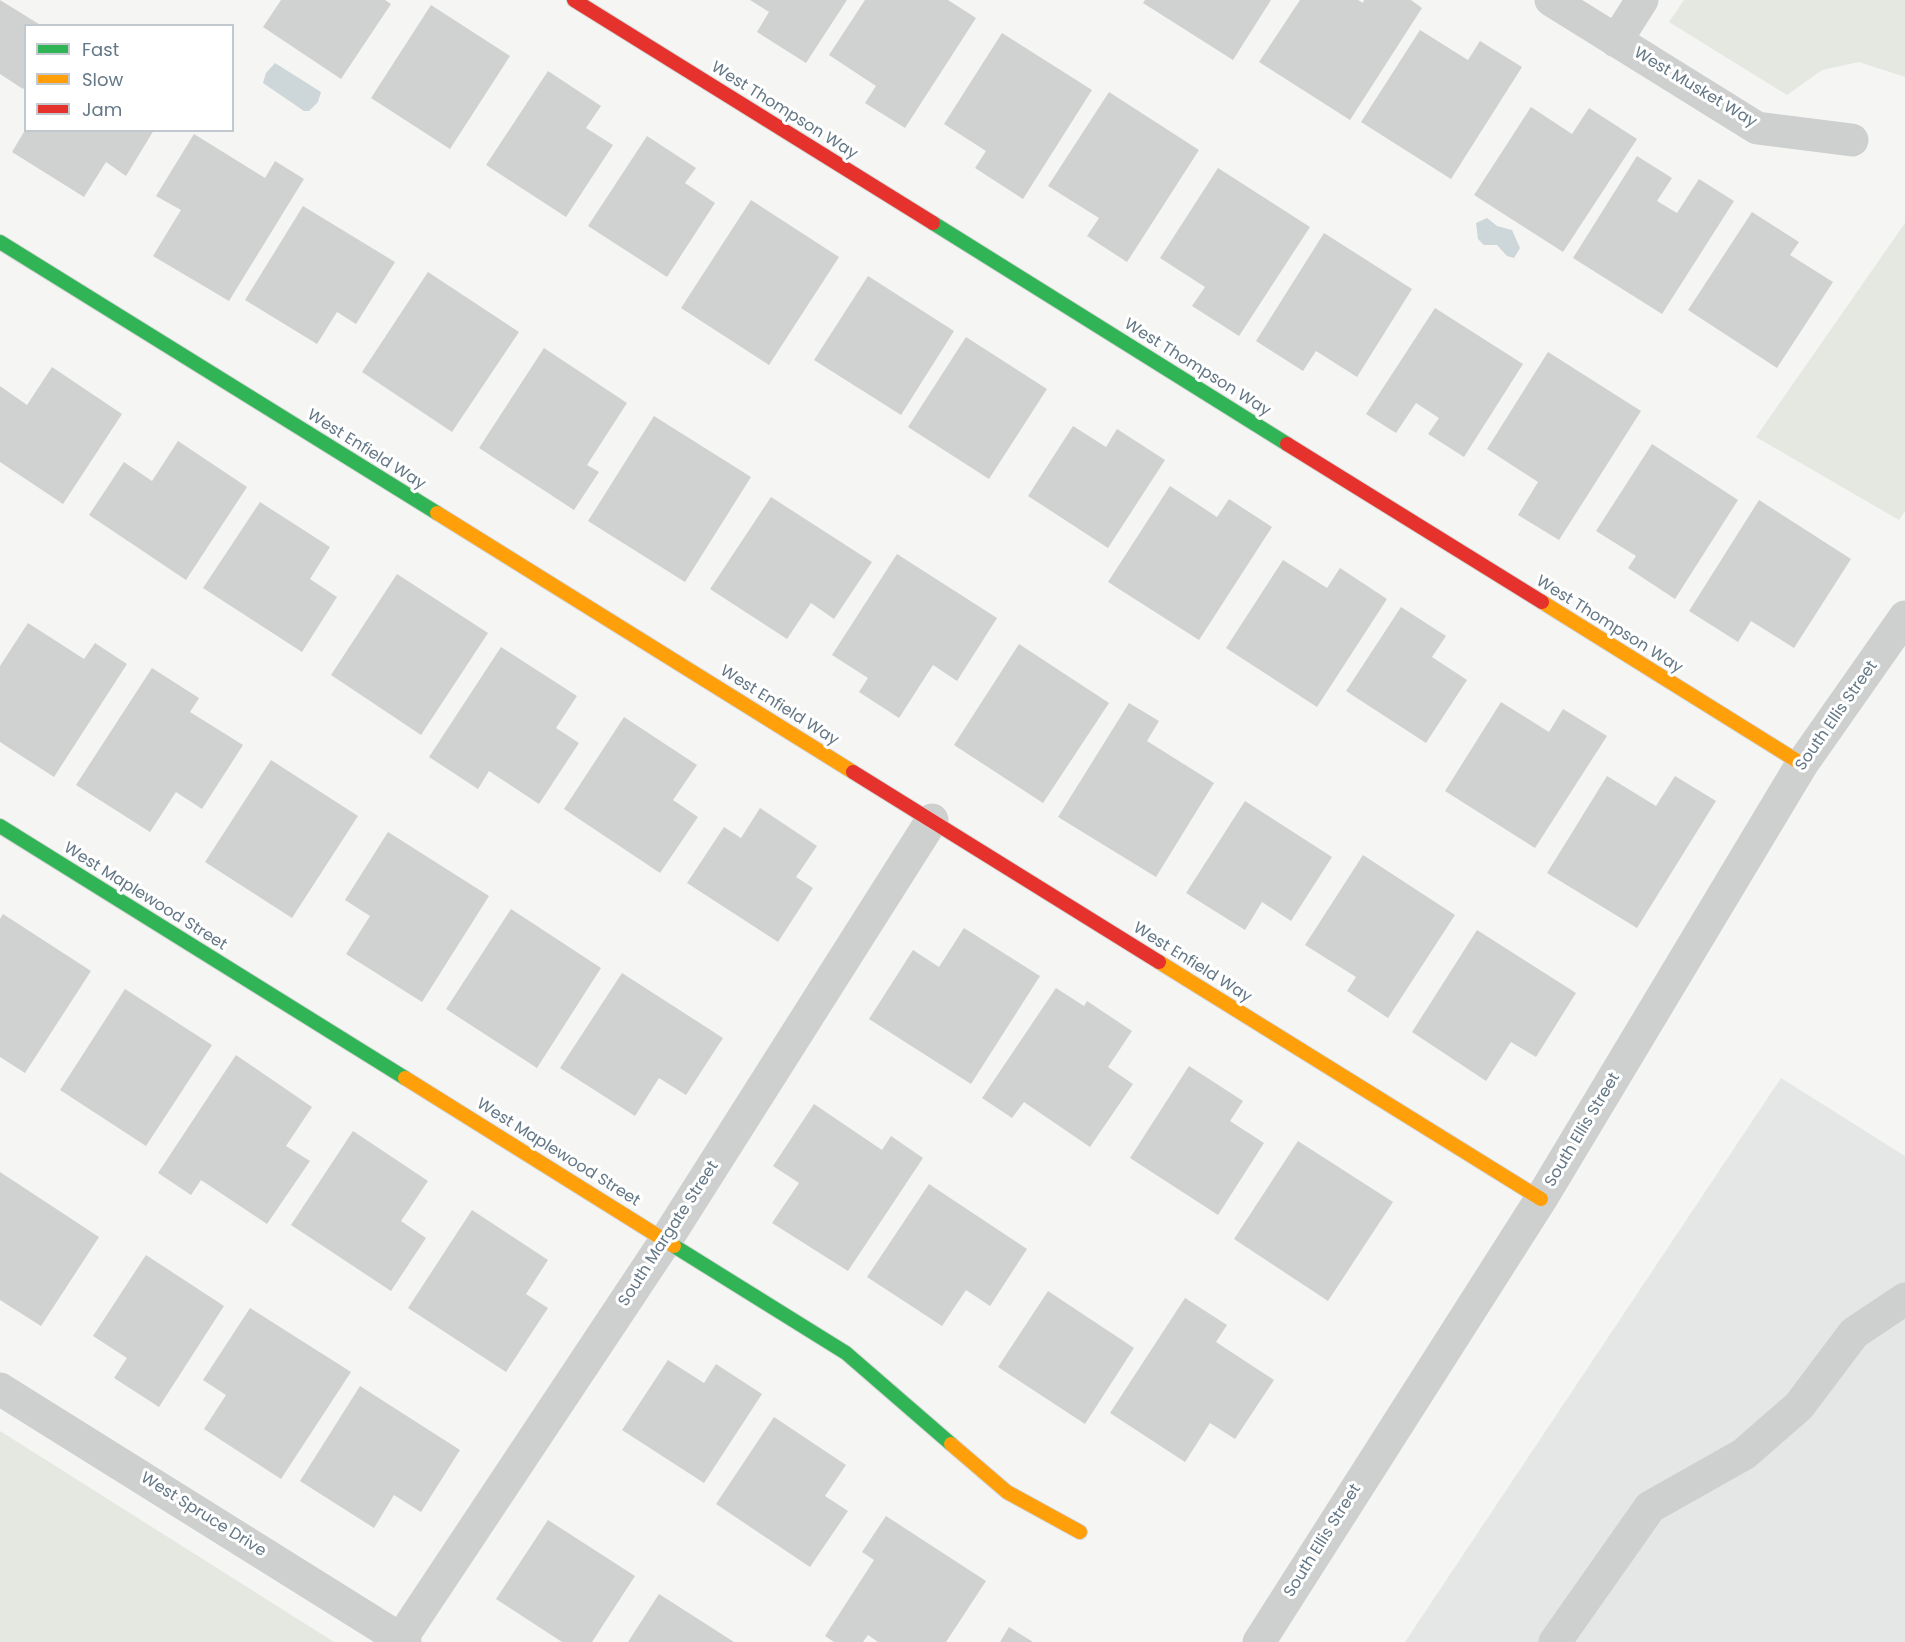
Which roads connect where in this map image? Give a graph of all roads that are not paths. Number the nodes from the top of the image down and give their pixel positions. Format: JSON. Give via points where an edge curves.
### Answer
{"nodes":[{"id":1,"x":574,"y":0,"type":"edge"},
{"id":2,"x":1551,"y":0,"type":"edge"},
{"id":3,"x":1642,"y":0,"type":"edge"},
{"id":4,"x":1616,"y":41,"type":"junction"},
{"id":5,"x":1852,"y":140,"type":"dead end"},
{"id":6,"x":0,"y":242,"type":"edge"},
{"id":7,"x":1905,"y":617,"type":"edge"},
{"id":8,"x":1802,"y":764,"type":"junction"},
{"id":9,"x":932,"y":820,"type":"junction"},
{"id":10,"x":0,"y":826,"type":"edge"},
{"id":11,"x":1541,"y":1199,"type":"junction"},
{"id":12,"x":666,"y":1240,"type":"junction"},
{"id":13,"x":1905,"y":1299,"type":"edge"},
{"id":14,"x":0,"y":1389,"type":"edge"},
{"id":15,"x":1080,"y":1532,"type":"dead end"},
{"id":16,"x":402,"y":1641,"type":"edge"},
{"id":17,"x":1259,"y":1642,"type":"edge"},
{"id":18,"x":1555,"y":1642,"type":"edge"}],
"edges":[{"from":1,"to":8,"type":"street","name":"West Thompson Way"},
{"from":2,"to":4,"type":"street","name":"West Musket Way"},
{"from":3,"to":4,"type":"street"},
{"from":4,"to":5,"type":"street","name":"West Musket Way","via":[[1757,128]]},
{"from":6,"to":9,"type":"street","name":"West Enfield Way"},
{"from":7,"to":8,"type":"street","name":"South Ellis Street"},
{"from":8,"to":11,"type":"street","name":"South Ellis Street"},
{"from":9,"to":11,"type":"street","name":"West Enfield Way"},
{"from":9,"to":12,"type":"street","name":"South Margate Street"},
{"from":10,"to":12,"type":"street","name":"West Maplewood Street"},
{"from":11,"to":17,"type":"street","name":"South Ellis Street"},
{"from":12,"to":15,"type":"street","name":"West Maplewood Street","via":[[846,1353],[1007,1492]]},
{"from":12,"to":16,"type":"street","name":"South Margate Street"},
{"from":13,"to":18,"type":"street","via":[[1854,1332],[1798,1407],[1744,1454],[1650,1507]]},
{"from":14,"to":16,"type":"street","name":"West Spruce Drive"}]}
